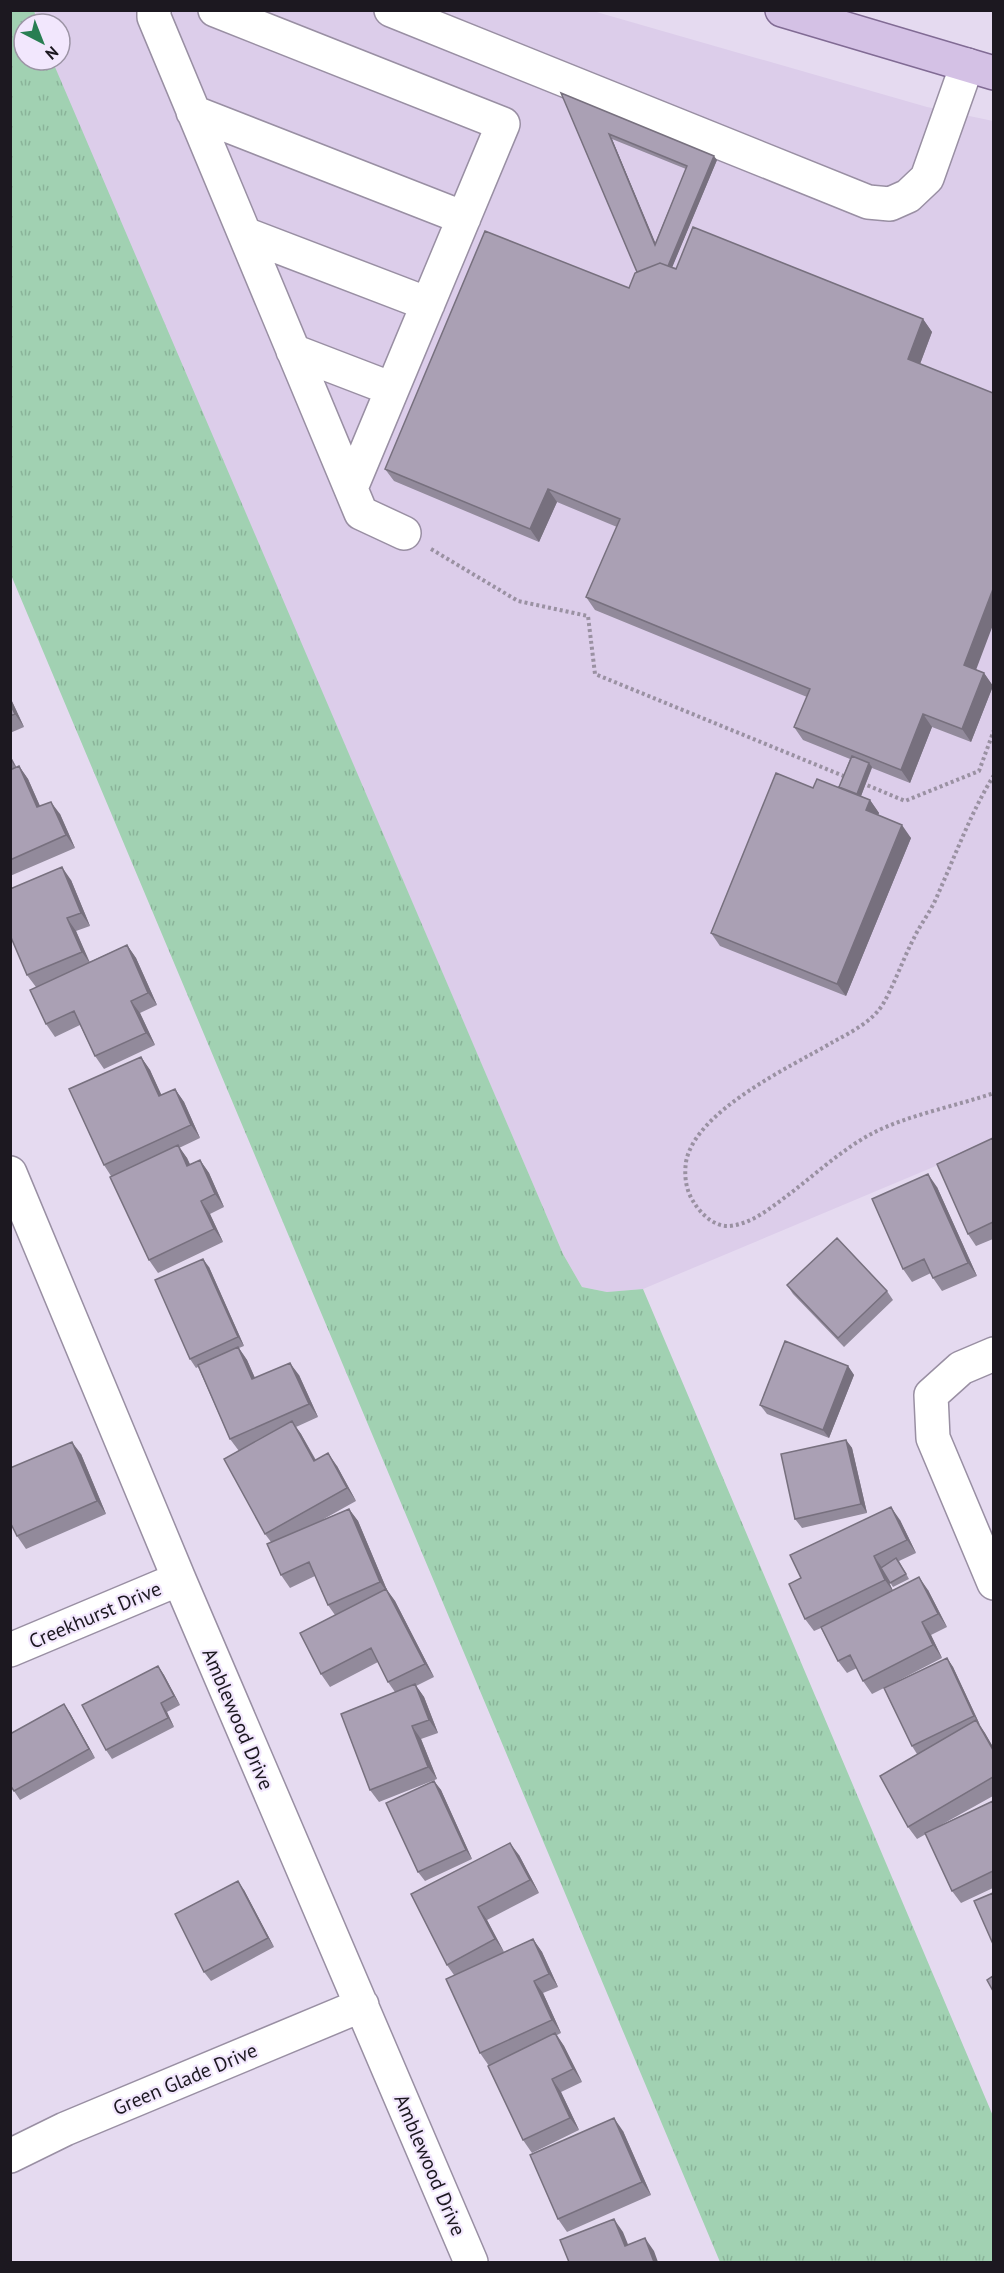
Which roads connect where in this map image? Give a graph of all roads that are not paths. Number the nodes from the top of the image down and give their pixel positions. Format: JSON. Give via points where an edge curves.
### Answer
{"nodes":[{"id":1,"x":154,"y":10,"type":"edge"},
{"id":2,"x":215,"y":10,"type":"edge"},
{"id":3,"x":391,"y":10,"type":"edge"},
{"id":4,"x":782,"y":10,"type":"edge"},
{"id":5,"x":980,"y":69,"type":"edge"},
{"id":6,"x":193,"y":112,"type":"junction"},
{"id":7,"x":464,"y":218,"type":"junction"},
{"id":8,"x":245,"y":234,"type":"junction"},
{"id":9,"x":428,"y":304,"type":"junction"},
{"id":10,"x":293,"y":351,"type":"junction"},
{"id":11,"x":392,"y":389,"type":"junction"},
{"id":12,"x":351,"y":488,"type":"junction"},
{"id":13,"x":404,"y":533,"type":"road end"},
{"id":14,"x":10,"y":1173,"type":"edge"},
{"id":15,"x":993,"y":1354,"type":"edge"},
{"id":16,"x":991,"y":1577,"type":"edge"},
{"id":17,"x":178,"y":1580,"type":"junction"},
{"id":18,"x":10,"y":1650,"type":"edge"},
{"id":19,"x":362,"y":2005,"type":"junction"},
{"id":20,"x":10,"y":2156,"type":"edge"},
{"id":21,"x":471,"y":2262,"type":"edge"}],
"edges":[{"from":1,"to":6,"type":"street"},
{"from":2,"to":7,"type":"street","via":[[503,124]]},
{"from":3,"to":5,"type":"street","via":[[868,202],[890,204],[908,196],[927,178]]},
{"from":4,"to":5,"type":"main road"},
{"from":6,"to":7,"type":"street"},
{"from":6,"to":8,"type":"street"},
{"from":7,"to":9,"type":"street"},
{"from":8,"to":9,"type":"street"},
{"from":8,"to":10,"type":"street"},
{"from":9,"to":11,"type":"street"},
{"from":10,"to":11,"type":"street"},
{"from":10,"to":12,"type":"street"},
{"from":11,"to":12,"type":"street"},
{"from":12,"to":13,"type":"street","via":[[361,513]]},
{"from":14,"to":17,"type":"street","name":"Amblewood Drive"},
{"from":15,"to":16,"type":"street","via":[[961,1368],[931,1395],[933,1438]]},
{"from":17,"to":18,"type":"street","name":"Creekhurst Drive"},
{"from":17,"to":19,"type":"street","name":"Amblewood Drive"},
{"from":19,"to":20,"type":"street","name":"Green Glade Drive","via":[[65,2129]]},
{"from":19,"to":21,"type":"street","name":"Amblewood Drive"}]}
